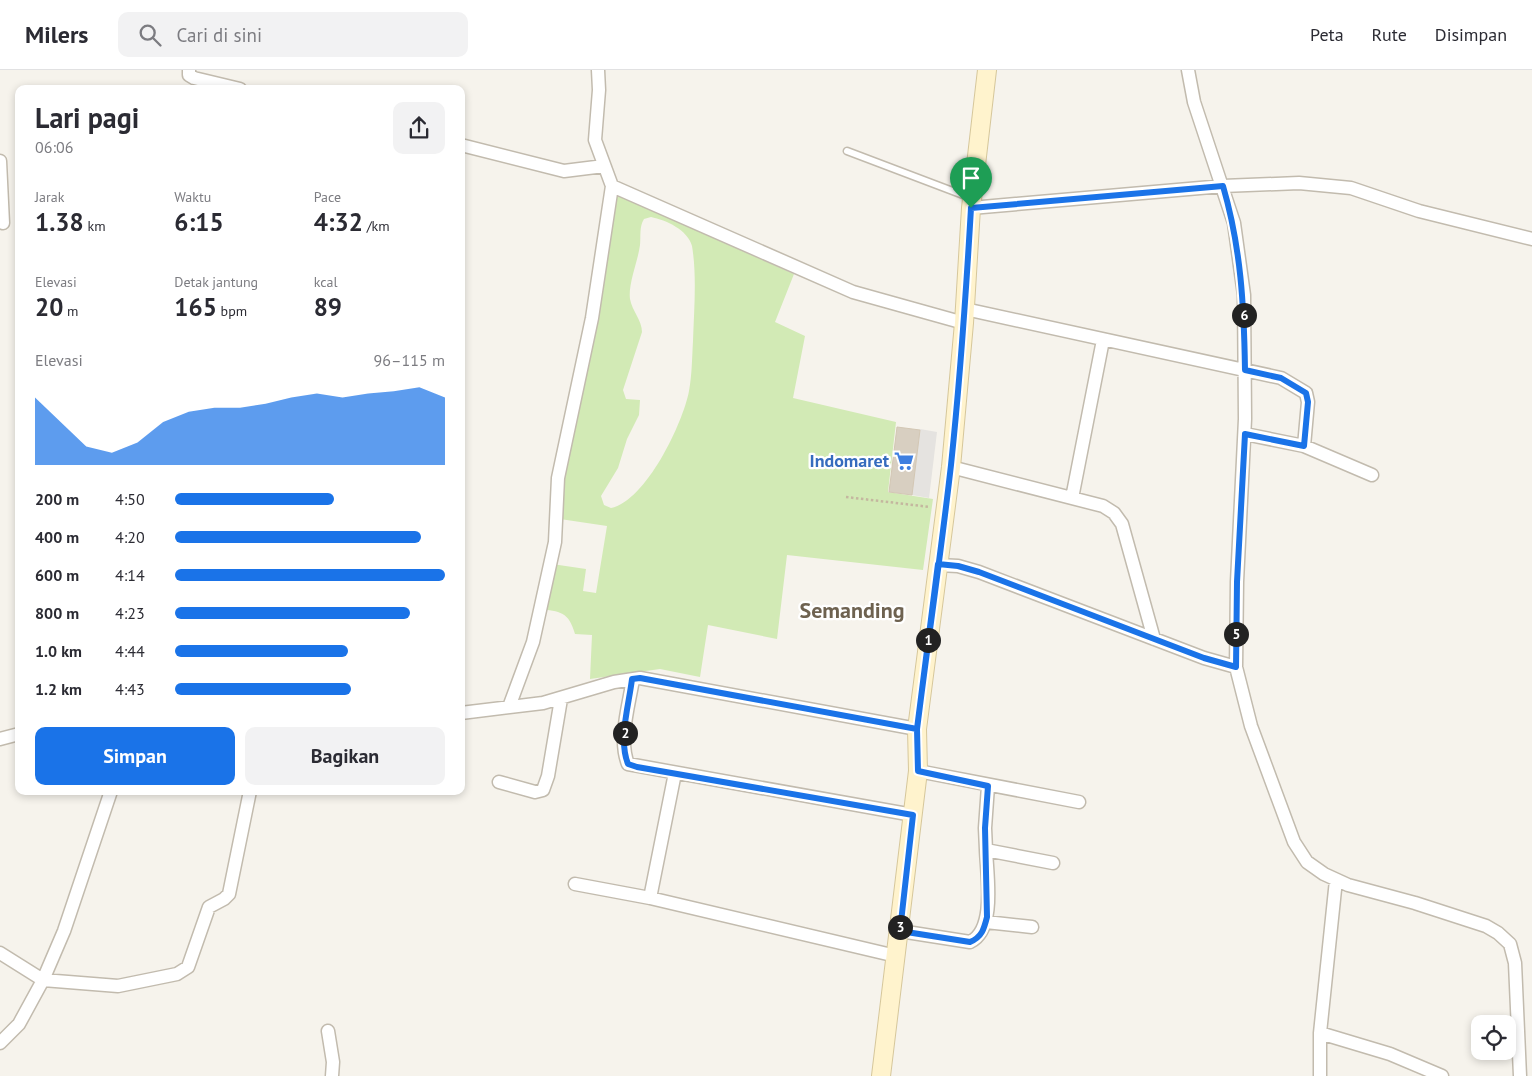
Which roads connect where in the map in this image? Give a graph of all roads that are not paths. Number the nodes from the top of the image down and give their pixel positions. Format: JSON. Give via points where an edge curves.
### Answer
{"nodes":[{"id":1,"x":598,"y":70,"type":"edge"},
{"id":2,"x":987,"y":70,"type":"edge"},
{"id":3,"x":1188,"y":70,"type":"edge"},
{"id":4,"x":192,"y":79,"type":"edge"},
{"id":5,"x":221,"y":85,"type":"edge"},
{"id":6,"x":465,"y":146,"type":"edge"},
{"id":7,"x":847,"y":151,"type":"dead end"},
{"id":8,"x":0,"y":161,"type":"edge"},
{"id":9,"x":604,"y":166,"type":"junction"},
{"id":10,"x":612,"y":186,"type":"junction"},
{"id":11,"x":1223,"y":186,"type":"junction"},
{"id":12,"x":972,"y":203,"type":"junction"},
{"id":13,"x":3,"y":223,"type":"dead end"},
{"id":14,"x":1532,"y":239,"type":"edge"},
{"id":15,"x":965,"y":316,"type":"junction"},
{"id":16,"x":1103,"y":340,"type":"junction"},
{"id":17,"x":1245,"y":370,"type":"junction"},
{"id":18,"x":1245,"y":434,"type":"junction"},
{"id":19,"x":1304,"y":446,"type":"junction"},
{"id":20,"x":951,"y":467,"type":"junction"},
{"id":21,"x":1372,"y":475,"type":"dead end"},
{"id":22,"x":1072,"y":498,"type":"junction"},
{"id":23,"x":938,"y":564,"type":"junction"},
{"id":24,"x":1154,"y":639,"type":"junction"},
{"id":25,"x":1236,"y":667,"type":"junction"},
{"id":26,"x":632,"y":679,"type":"junction"},
{"id":27,"x":561,"y":699,"type":"junction"},
{"id":28,"x":509,"y":707,"type":"junction"},
{"id":29,"x":465,"y":712,"type":"edge"},
{"id":30,"x":917,"y":729,"type":"junction"},
{"id":31,"x":15,"y":735,"type":"edge"},
{"id":32,"x":0,"y":739,"type":"edge"},
{"id":33,"x":918,"y":771,"type":"junction"},
{"id":34,"x":675,"y":774,"type":"junction"},
{"id":35,"x":498,"y":782,"type":"dead end"},
{"id":36,"x":988,"y":786,"type":"junction"},
{"id":37,"x":110,"y":795,"type":"edge"},
{"id":38,"x":249,"y":795,"type":"edge"},
{"id":39,"x":1079,"y":802,"type":"dead end"},
{"id":40,"x":913,"y":815,"type":"junction"},
{"id":41,"x":986,"y":850,"type":"junction"},
{"id":42,"x":1053,"y":863,"type":"dead end"},
{"id":43,"x":1336,"y":880,"type":"junction"},
{"id":44,"x":576,"y":884,"type":"dead end"},
{"id":45,"x":650,"y":898,"type":"junction"},
{"id":46,"x":986,"y":922,"type":"junction"},
{"id":47,"x":1032,"y":928,"type":"dead end"},
{"id":48,"x":900,"y":931,"type":"junction"},
{"id":49,"x":0,"y":953,"type":"edge"},
{"id":50,"x":896,"y":956,"type":"junction"},
{"id":51,"x":43,"y":980,"type":"junction"},
{"id":52,"x":328,"y":1031,"type":"dead end"},
{"id":53,"x":1320,"y":1032,"type":"junction"},
{"id":54,"x":0,"y":1043,"type":"edge"},
{"id":55,"x":332,"y":1076,"type":"edge"},
{"id":56,"x":881,"y":1076,"type":"edge"},
{"id":57,"x":1320,"y":1076,"type":"edge"},
{"id":58,"x":1442,"y":1076,"type":"edge"},
{"id":59,"x":1520,"y":1076,"type":"edge"}],
"edges":[{"from":1,"to":9,"type":"street","via":[[595,140]]},
{"from":2,"to":12,"type":"main road"},
{"from":3,"to":11,"type":"street","via":[[1194,102]]},
{"from":4,"to":5,"type":"street"},
{"from":6,"to":9,"type":"street","via":[[564,171]]},
{"from":7,"to":12,"type":"lane"},
{"from":8,"to":13,"type":"street"},
{"from":9,"to":10,"type":"street"},
{"from":10,"to":15,"type":"street","via":[[853,292]]},
{"from":10,"to":28,"type":"street","via":[[592,318],[558,478],[555,542],[533,642]]},
{"from":11,"to":12,"type":"street"},
{"from":11,"to":14,"type":"street","via":[[1299,183],[1351,188],[1419,212]]},
{"from":11,"to":17,"type":"street","via":[[1234,224],[1244,295]]},
{"from":12,"to":15,"type":"main road"},
{"from":15,"to":16,"type":"street"},
{"from":15,"to":20,"type":"main road"},
{"from":16,"to":17,"type":"street"},
{"from":16,"to":22,"type":"street"},
{"from":17,"to":18,"type":"street"},
{"from":17,"to":19,"type":"street","via":[[1281,378],[1306,393]]},
{"from":18,"to":19,"type":"street"},
{"from":18,"to":25,"type":"street"},
{"from":19,"to":21,"type":"street"},
{"from":20,"to":22,"type":"street"},
{"from":20,"to":23,"type":"main road"},
{"from":22,"to":24,"type":"street","via":[[1103,506],[1122,524]]},
{"from":23,"to":24,"type":"street","via":[[979,572]]},
{"from":23,"to":30,"type":"main road"},
{"from":24,"to":25,"type":"street"},
{"from":25,"to":43,"type":"street","via":[[1251,726],[1294,842],[1307,862]]},
{"from":26,"to":27,"type":"street"},
{"from":26,"to":30,"type":"street","via":[[656,680]]},
{"from":26,"to":34,"type":"street","via":[[624,742],[628,764]]},
{"from":27,"to":28,"type":"street"},
{"from":27,"to":35,"type":"street","via":[[543,790],[535,792]]},
{"from":28,"to":29,"type":"street"},
{"from":30,"to":33,"type":"main road"},
{"from":31,"to":32,"type":"street"},
{"from":33,"to":36,"type":"street"},
{"from":33,"to":40,"type":"main road"},
{"from":34,"to":40,"type":"street"},
{"from":34,"to":45,"type":"street"},
{"from":36,"to":39,"type":"street"},
{"from":36,"to":41,"type":"street"},
{"from":37,"to":51,"type":"street","via":[[64,931]]},
{"from":38,"to":51,"type":"street","via":[[229,894],[209,907],[188,967],[177,974],[118,986]]},
{"from":40,"to":48,"type":"main road"},
{"from":41,"to":42,"type":"street"},
{"from":41,"to":46,"type":"street"},
{"from":43,"to":53,"type":"street"},
{"from":43,"to":59,"type":"street","via":[[1473,921],[1504,938],[1512,948],[1515,963]]},
{"from":44,"to":45,"type":"street"},
{"from":45,"to":50,"type":"street"},
{"from":46,"to":47,"type":"street"},
{"from":46,"to":48,"type":"street","via":[[984,931],[970,942]]},
{"from":48,"to":50,"type":"main road"},
{"from":49,"to":51,"type":"street"},
{"from":50,"to":56,"type":"main road"},
{"from":51,"to":54,"type":"street","via":[[19,1024]]},
{"from":52,"to":55,"type":"street"},
{"from":53,"to":57,"type":"street"},
{"from":53,"to":58,"type":"street","via":[[1390,1054]]}]}
